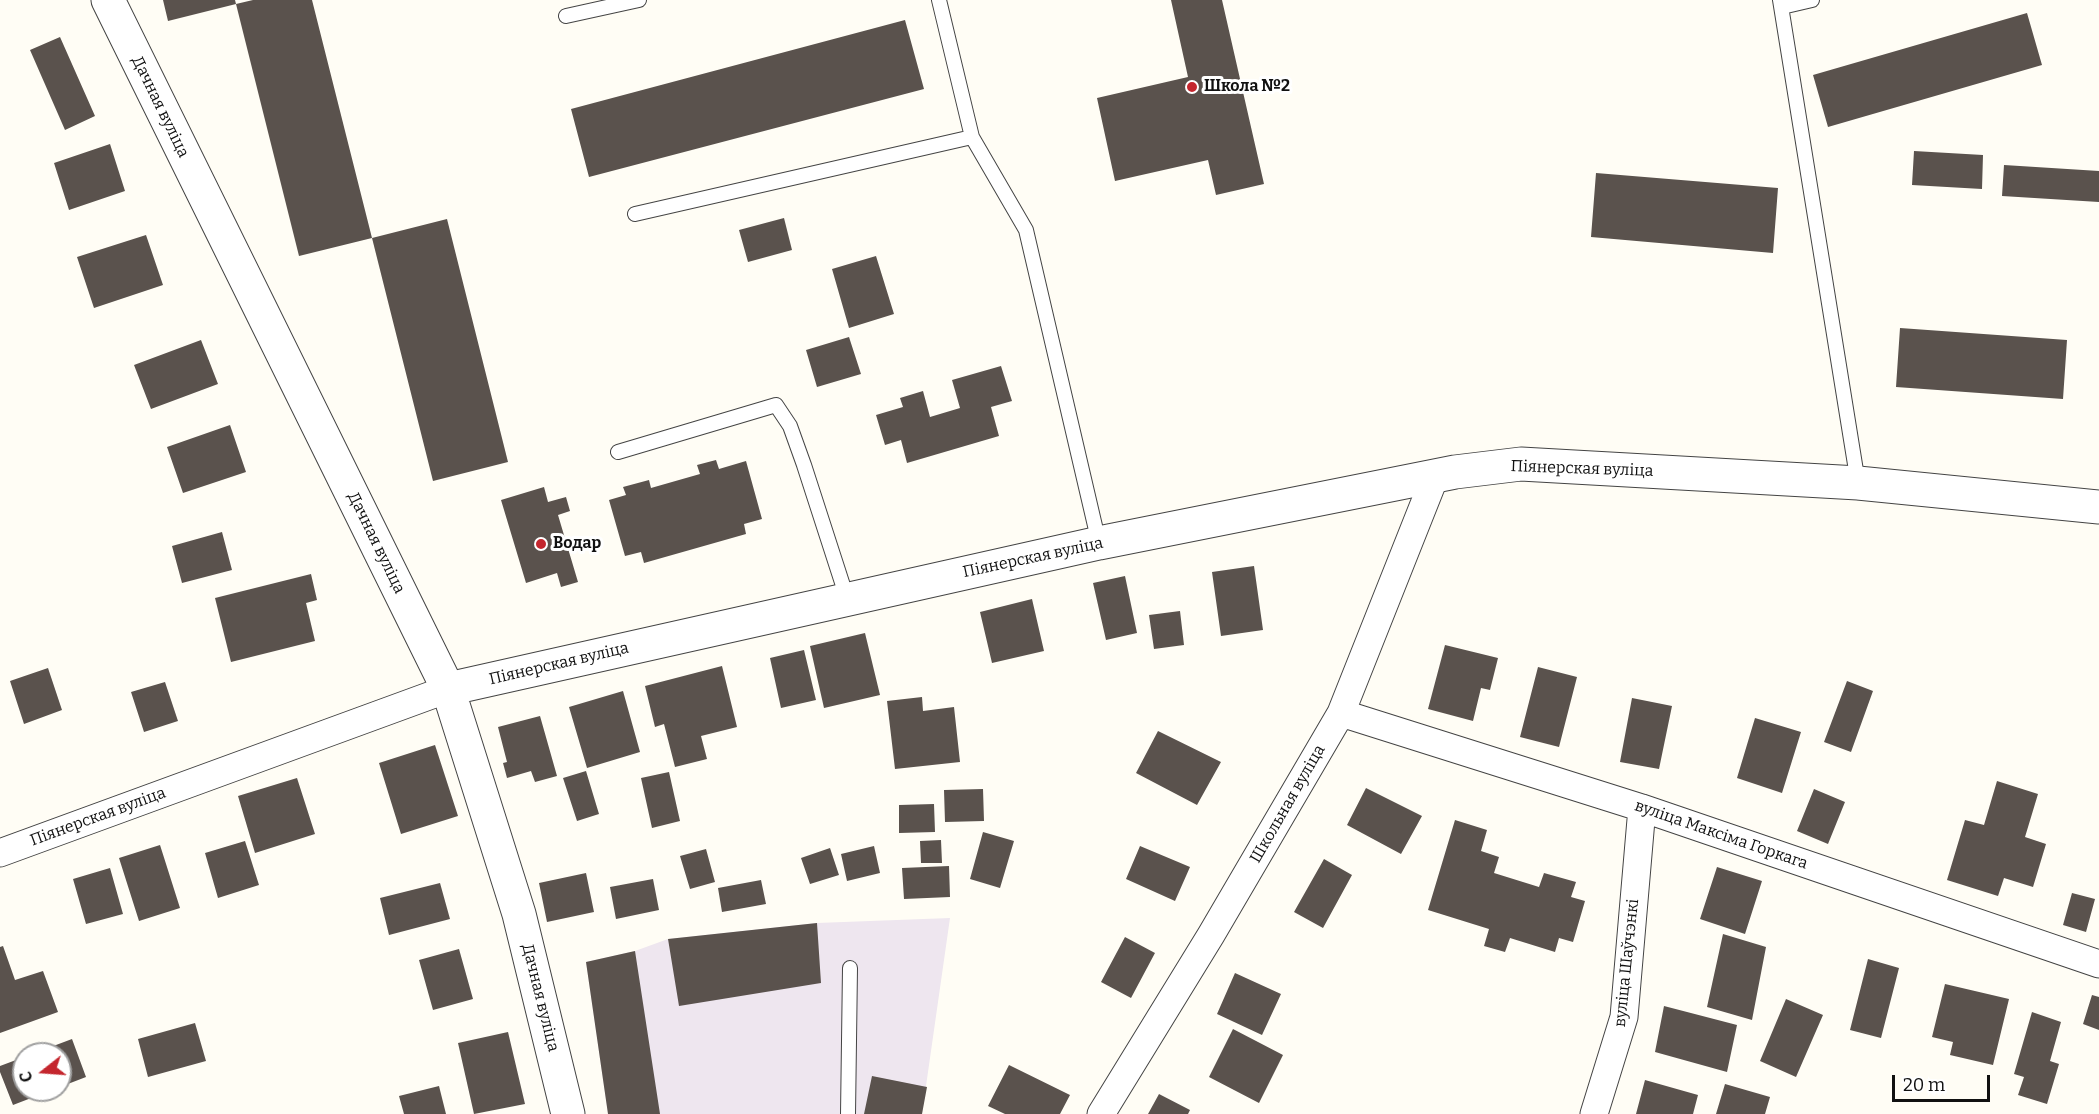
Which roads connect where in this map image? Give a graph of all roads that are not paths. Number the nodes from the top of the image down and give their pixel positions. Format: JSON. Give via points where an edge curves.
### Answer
{"nodes":[{"id":1,"x":108,"y":0,"type":"edge"},
{"id":2,"x":639,"y":0,"type":"edge"},
{"id":3,"x":939,"y":0,"type":"edge"},
{"id":4,"x":1812,"y":0,"type":"edge"},
{"id":5,"x":1781,"y":4,"type":"edge"},
{"id":6,"x":566,"y":16,"type":"dead end"},
{"id":7,"x":972,"y":136,"type":"junction"},
{"id":8,"x":635,"y":214,"type":"dead end"},
{"id":9,"x":618,"y":452,"type":"dead end"},
{"id":10,"x":1436,"y":474,"type":"junction"},
{"id":11,"x":1858,"y":483,"type":"junction"},
{"id":12,"x":2099,"y":507,"type":"edge"},
{"id":13,"x":1099,"y":543,"type":"junction"},
{"id":14,"x":847,"y":598,"type":"junction"},
{"id":15,"x":448,"y":689,"type":"junction"},
{"id":16,"x":1341,"y":713,"type":"junction"},
{"id":17,"x":1642,"y":808,"type":"junction"},
{"id":18,"x":0,"y":853,"type":"edge"},
{"id":19,"x":2099,"y":964,"type":"edge"},
{"id":20,"x":850,"y":968,"type":"dead end"},
{"id":21,"x":568,"y":1114,"type":"edge"},
{"id":22,"x":848,"y":1114,"type":"edge"},
{"id":23,"x":1101,"y":1114,"type":"edge"},
{"id":24,"x":1594,"y":1114,"type":"edge"}],
"edges":[{"from":1,"to":15,"type":"street","name":"Дачная вуліца"},
{"from":2,"to":6,"type":"lane"},
{"from":3,"to":7,"type":"lane"},
{"from":4,"to":5,"type":"lane"},
{"from":5,"to":11,"type":"lane"},
{"from":7,"to":8,"type":"lane"},
{"from":7,"to":13,"type":"lane","via":[[1026,230]]},
{"from":9,"to":14,"type":"lane","via":[[776,405],[790,426]]},
{"from":10,"to":11,"type":"street","name":"Піянерская вуліца","via":[[1521,464]]},
{"from":10,"to":13,"type":"street","name":"Піянерская вуліца"},
{"from":10,"to":16,"type":"street","name":"Школьная вуліца"},
{"from":11,"to":12,"type":"street","name":"Піянерская вуліца"},
{"from":13,"to":14,"type":"street","name":"Піянерская вуліца"},
{"from":14,"to":15,"type":"street","name":"Піянерская вуліца"},
{"from":15,"to":18,"type":"street","name":"Піянерская вуліца"},
{"from":15,"to":21,"type":"street","name":"Дачная вуліца","via":[[519,914]]},
{"from":16,"to":17,"type":"street","name":"вуліца Максіма Горкага"},
{"from":16,"to":23,"type":"street","name":"Школьная вуліца"},
{"from":17,"to":19,"type":"street","name":"вуліца Максіма Горкага"},
{"from":17,"to":24,"type":"street","name":"вуліца Шаўчэнкі","via":[[1624,1017]]},
{"from":20,"to":22,"type":"lane"}]}
